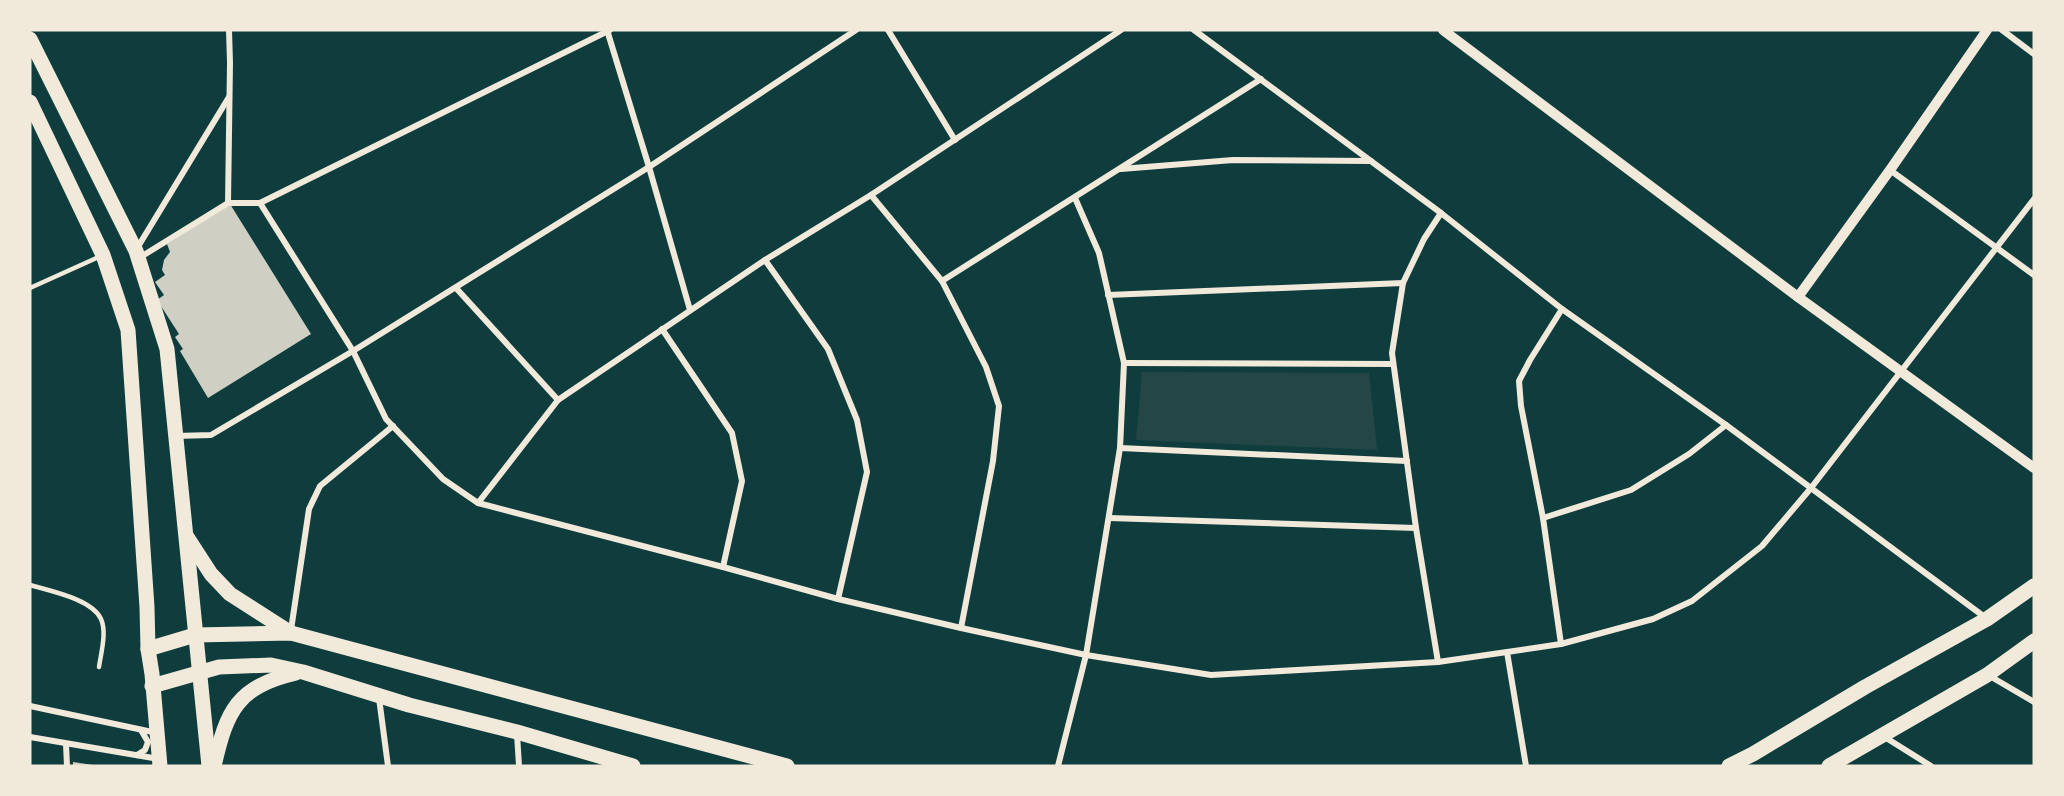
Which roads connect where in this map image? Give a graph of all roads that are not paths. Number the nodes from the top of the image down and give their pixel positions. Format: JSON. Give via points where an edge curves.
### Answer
{"nodes":[{"id":1,"x":229,"y":30,"type":"edge"},
{"id":2,"x":608,"y":30,"type":"edge"},
{"id":3,"x":856,"y":30,"type":"edge"},
{"id":4,"x":888,"y":30,"type":"edge"},
{"id":5,"x":1121,"y":30,"type":"edge"},
{"id":6,"x":1194,"y":30,"type":"edge"},
{"id":7,"x":1443,"y":30,"type":"edge"},
{"id":8,"x":1987,"y":30,"type":"edge"},
{"id":9,"x":2002,"y":30,"type":"edge"},
{"id":10,"x":31,"y":38,"type":"edge"},
{"id":11,"x":2034,"y":54,"type":"edge"},
{"id":12,"x":1261,"y":79,"type":"junction"},
{"id":13,"x":229,"y":97,"type":"junction"},
{"id":14,"x":30,"y":102,"type":"edge"},
{"id":15,"x":955,"y":140,"type":"junction"},
{"id":16,"x":1371,"y":161,"type":"junction"},
{"id":17,"x":649,"y":167,"type":"junction"},
{"id":18,"x":1121,"y":169,"type":"junction"},
{"id":19,"x":1890,"y":170,"type":"junction"},
{"id":20,"x":871,"y":195,"type":"junction"},
{"id":21,"x":1075,"y":198,"type":"junction"},
{"id":22,"x":2034,"y":199,"type":"edge"},
{"id":23,"x":228,"y":202,"type":"junction"},
{"id":24,"x":260,"y":203,"type":"junction"},
{"id":25,"x":1441,"y":213,"type":"junction"},
{"id":26,"x":1996,"y":248,"type":"junction"},
{"id":27,"x":137,"y":254,"type":"junction"},
{"id":28,"x":104,"y":255,"type":"junction"},
{"id":29,"x":765,"y":260,"type":"junction"},
{"id":30,"x":2034,"y":275,"type":"edge"},
{"id":31,"x":942,"y":281,"type":"junction"},
{"id":32,"x":1403,"y":283,"type":"junction"},
{"id":33,"x":30,"y":288,"type":"edge"},
{"id":34,"x":456,"y":288,"type":"junction"},
{"id":35,"x":1108,"y":295,"type":"junction"},
{"id":36,"x":1798,"y":297,"type":"junction"},
{"id":37,"x":1562,"y":309,"type":"junction"},
{"id":38,"x":690,"y":310,"type":"junction"},
{"id":39,"x":662,"y":329,"type":"junction"},
{"id":40,"x":353,"y":351,"type":"junction"},
{"id":41,"x":1124,"y":363,"type":"junction"},
{"id":42,"x":1394,"y":364,"type":"junction"},
{"id":43,"x":1901,"y":372,"type":"junction"},
{"id":44,"x":558,"y":400,"type":"junction"},
{"id":45,"x":1726,"y":425,"type":"junction"},
{"id":46,"x":393,"y":426,"type":"junction"},
{"id":47,"x":175,"y":436,"type":"junction"},
{"id":48,"x":1120,"y":448,"type":"junction"},
{"id":49,"x":1407,"y":461,"type":"junction"},
{"id":50,"x":2034,"y":468,"type":"edge"},
{"id":51,"x":1811,"y":488,"type":"junction"},
{"id":52,"x":478,"y":503,"type":"junction"},
{"id":53,"x":1109,"y":518,"type":"junction"},
{"id":54,"x":1543,"y":518,"type":"junction"},
{"id":55,"x":1416,"y":528,"type":"junction"},
{"id":56,"x":184,"y":533,"type":"junction"},
{"id":57,"x":723,"y":567,"type":"junction"},
{"id":58,"x":30,"y":585,"type":"edge"},
{"id":59,"x":2034,"y":586,"type":"edge"},
{"id":60,"x":838,"y":599,"type":"junction"},
{"id":61,"x":1987,"y":619,"type":"junction"},
{"id":62,"x":961,"y":628,"type":"junction"},
{"id":63,"x":291,"y":633,"type":"junction"},
{"id":64,"x":195,"y":635,"type":"junction"},
{"id":65,"x":2034,"y":641,"type":"edge"},
{"id":66,"x":1561,"y":644,"type":"junction"},
{"id":67,"x":148,"y":649,"type":"junction"},
{"id":68,"x":1507,"y":652,"type":"junction"},
{"id":69,"x":1086,"y":655,"type":"junction"},
{"id":70,"x":1438,"y":662,"type":"junction"},
{"id":71,"x":99,"y":667,"type":"dead end"},
{"id":72,"x":200,"y":671,"type":"junction"},
{"id":73,"x":303,"y":672,"type":"junction"},
{"id":74,"x":1987,"y":675,"type":"junction"},
{"id":75,"x":152,"y":686,"type":"junction"},
{"id":76,"x":378,"y":695,"type":"junction"},
{"id":77,"x":2034,"y":702,"type":"edge"},
{"id":78,"x":30,"y":706,"type":"edge"},
{"id":79,"x":139,"y":729,"type":"junction"},
{"id":80,"x":517,"y":732,"type":"junction"},
{"id":81,"x":157,"y":733,"type":"junction"},
{"id":82,"x":1881,"y":735,"type":"junction"},
{"id":83,"x":30,"y":737,"type":"edge"},
{"id":84,"x":66,"y":744,"type":"junction"},
{"id":85,"x":137,"y":755,"type":"junction"},
{"id":86,"x":160,"y":762,"type":"edge"},
{"id":87,"x":1928,"y":765,"type":"edge"},
{"id":88,"x":67,"y":766,"type":"edge"},
{"id":89,"x":209,"y":766,"type":"edge"},
{"id":90,"x":214,"y":766,"type":"edge"},
{"id":91,"x":388,"y":766,"type":"edge"},
{"id":92,"x":519,"y":766,"type":"edge"},
{"id":93,"x":633,"y":766,"type":"edge"},
{"id":94,"x":787,"y":766,"type":"edge"},
{"id":95,"x":1058,"y":766,"type":"edge"},
{"id":96,"x":1526,"y":766,"type":"edge"},
{"id":97,"x":1730,"y":766,"type":"edge"},
{"id":98,"x":1829,"y":766,"type":"edge"}],
"edges":[{"from":1,"to":13,"type":"street"},
{"from":2,"to":17,"type":"street"},
{"from":2,"to":24,"type":"street"},
{"from":3,"to":17,"type":"street"},
{"from":4,"to":15,"type":"street"},
{"from":5,"to":15,"type":"street"},
{"from":6,"to":12,"type":"street"},
{"from":7,"to":36,"type":"street"},
{"from":8,"to":19,"type":"street"},
{"from":9,"to":11,"type":"street"},
{"from":10,"to":27,"type":"main road"},
{"from":12,"to":16,"type":"street"},
{"from":12,"to":18,"type":"street"},
{"from":13,"to":23,"type":"street"},
{"from":13,"to":27,"type":"street"},
{"from":14,"to":28,"type":"main road"},
{"from":15,"to":20,"type":"street"},
{"from":16,"to":18,"type":"street","via":[[1233,160]]},
{"from":16,"to":25,"type":"street"},
{"from":17,"to":34,"type":"street"},
{"from":17,"to":38,"type":"street"},
{"from":18,"to":21,"type":"street"},
{"from":19,"to":26,"type":"street"},
{"from":19,"to":36,"type":"street"},
{"from":20,"to":29,"type":"street"},
{"from":20,"to":31,"type":"street"},
{"from":21,"to":31,"type":"street"},
{"from":21,"to":35,"type":"street","via":[[1099,253]]},
{"from":22,"to":26,"type":"street"},
{"from":23,"to":24,"type":"street"},
{"from":23,"to":27,"type":"street"},
{"from":24,"to":40,"type":"street"},
{"from":25,"to":32,"type":"street"},
{"from":25,"to":37,"type":"street"},
{"from":26,"to":30,"type":"street"},
{"from":26,"to":43,"type":"street"},
{"from":27,"to":47,"type":"main road","via":[[167,349]]},
{"from":28,"to":33,"type":"lane"},
{"from":28,"to":67,"type":"main road","via":[[128,330]]},
{"from":29,"to":38,"type":"street"},
{"from":29,"to":60,"type":"street","via":[[828,349],[857,420],[867,471]]},
{"from":31,"to":62,"type":"street","via":[[986,367],[999,406],[993,461]]},
{"from":32,"to":35,"type":"street"},
{"from":32,"to":42,"type":"street","via":[[1392,353]]},
{"from":34,"to":40,"type":"street"},
{"from":34,"to":44,"type":"street"},
{"from":35,"to":41,"type":"street"},
{"from":36,"to":43,"type":"street"},
{"from":37,"to":45,"type":"street"},
{"from":37,"to":54,"type":"street","via":[[1519,381]]},
{"from":38,"to":39,"type":"street"},
{"from":39,"to":44,"type":"street"},
{"from":39,"to":57,"type":"street","via":[[732,433],[742,482]]},
{"from":40,"to":46,"type":"street"},
{"from":40,"to":47,"type":"street","via":[[211,435]]},
{"from":41,"to":42,"type":"street"},
{"from":41,"to":48,"type":"street"},
{"from":42,"to":49,"type":"street"},
{"from":43,"to":50,"type":"street"},
{"from":43,"to":51,"type":"street"},
{"from":44,"to":52,"type":"street"},
{"from":45,"to":51,"type":"street"},
{"from":45,"to":54,"type":"street","via":[[1689,454],[1631,490]]},
{"from":46,"to":52,"type":"street","via":[[443,479]]},
{"from":46,"to":63,"type":"street","via":[[320,486],[309,509]]},
{"from":47,"to":56,"type":"main road"},
{"from":48,"to":49,"type":"street"},
{"from":48,"to":53,"type":"street"},
{"from":49,"to":55,"type":"street"},
{"from":51,"to":61,"type":"street"},
{"from":51,"to":66,"type":"street","via":[[1762,546],[1692,601],[1653,619]]},
{"from":52,"to":57,"type":"street"},
{"from":53,"to":55,"type":"street"},
{"from":53,"to":69,"type":"street"},
{"from":54,"to":66,"type":"street"},
{"from":55,"to":70,"type":"street"},
{"from":56,"to":63,"type":"main road","via":[[230,594]]},
{"from":56,"to":64,"type":"main road"},
{"from":57,"to":60,"type":"street"},
{"from":58,"to":71,"type":"lane","via":[[94,609],[102,621]]},
{"from":59,"to":61,"type":"main road"},
{"from":60,"to":62,"type":"street"},
{"from":61,"to":97,"type":"main road"},
{"from":62,"to":69,"type":"street"},
{"from":63,"to":64,"type":"main road"},
{"from":63,"to":94,"type":"main road"},
{"from":64,"to":67,"type":"main road"},
{"from":64,"to":72,"type":"main road"},
{"from":65,"to":74,"type":"main road"},
{"from":66,"to":68,"type":"street"},
{"from":67,"to":75,"type":"main road"},
{"from":68,"to":70,"type":"street"},
{"from":68,"to":96,"type":"street"},
{"from":69,"to":70,"type":"street","via":[[1211,675]]},
{"from":69,"to":95,"type":"street"},
{"from":72,"to":73,"type":"main road","via":[[271,665]]},
{"from":72,"to":75,"type":"main road"},
{"from":72,"to":89,"type":"main road"},
{"from":73,"to":76,"type":"main road"},
{"from":73,"to":90,"type":"main road","via":[[267,682],[241,699],[222,732]]},
{"from":74,"to":77,"type":"street"},
{"from":74,"to":82,"type":"main road"},
{"from":75,"to":81,"type":"main road"},
{"from":76,"to":80,"type":"main road"},
{"from":76,"to":91,"type":"street"},
{"from":78,"to":79,"type":"street"},
{"from":79,"to":81,"type":"street"},
{"from":79,"to":85,"type":"street","via":[[148,742]]},
{"from":80,"to":92,"type":"street"},
{"from":80,"to":93,"type":"main road"},
{"from":81,"to":86,"type":"main road"},
{"from":82,"to":87,"type":"street"},
{"from":82,"to":98,"type":"main road"},
{"from":83,"to":84,"type":"street"},
{"from":84,"to":85,"type":"street"},
{"from":84,"to":88,"type":"street"},
{"from":85,"to":86,"type":"street"}]}
